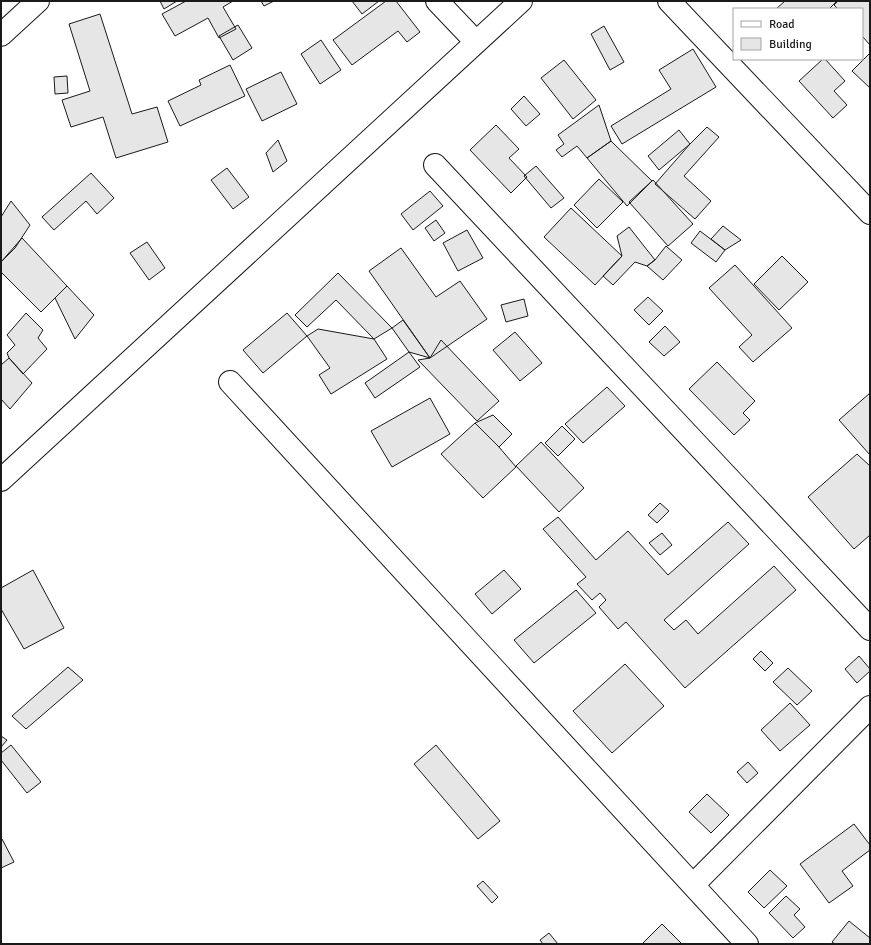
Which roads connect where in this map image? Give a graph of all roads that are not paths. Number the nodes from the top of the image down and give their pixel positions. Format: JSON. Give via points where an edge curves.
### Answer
{"nodes":[{"id":1,"x":38,"y":1,"type":"edge"},
{"id":2,"x":437,"y":1,"type":"edge"},
{"id":3,"x":521,"y":1,"type":"edge"},
{"id":4,"x":669,"y":1,"type":"edge"},
{"id":5,"x":1,"y":35,"type":"edge"},
{"id":6,"x":476,"y":42,"type":"junction"},
{"id":7,"x":435,"y":165,"type":"dead end"},
{"id":8,"x":870,"y":213,"type":"edge"},
{"id":9,"x":230,"y":382,"type":"dead end"},
{"id":10,"x":3,"y":474,"type":"edge"},
{"id":11,"x":870,"y":629,"type":"edge"},
{"id":12,"x":870,"y":707,"type":"edge"},
{"id":13,"x":693,"y":885,"type":"junction"},
{"id":14,"x":747,"y":944,"type":"edge"}],
"edges":[{"from":1,"to":5,"type":"street"},
{"from":2,"to":6,"type":"street"},
{"from":3,"to":6,"type":"street"},
{"from":4,"to":8,"type":"street"},
{"from":6,"to":10,"type":"street"},
{"from":7,"to":11,"type":"street"},
{"from":9,"to":13,"type":"street"},
{"from":12,"to":13,"type":"street"},
{"from":13,"to":14,"type":"street"}]}
